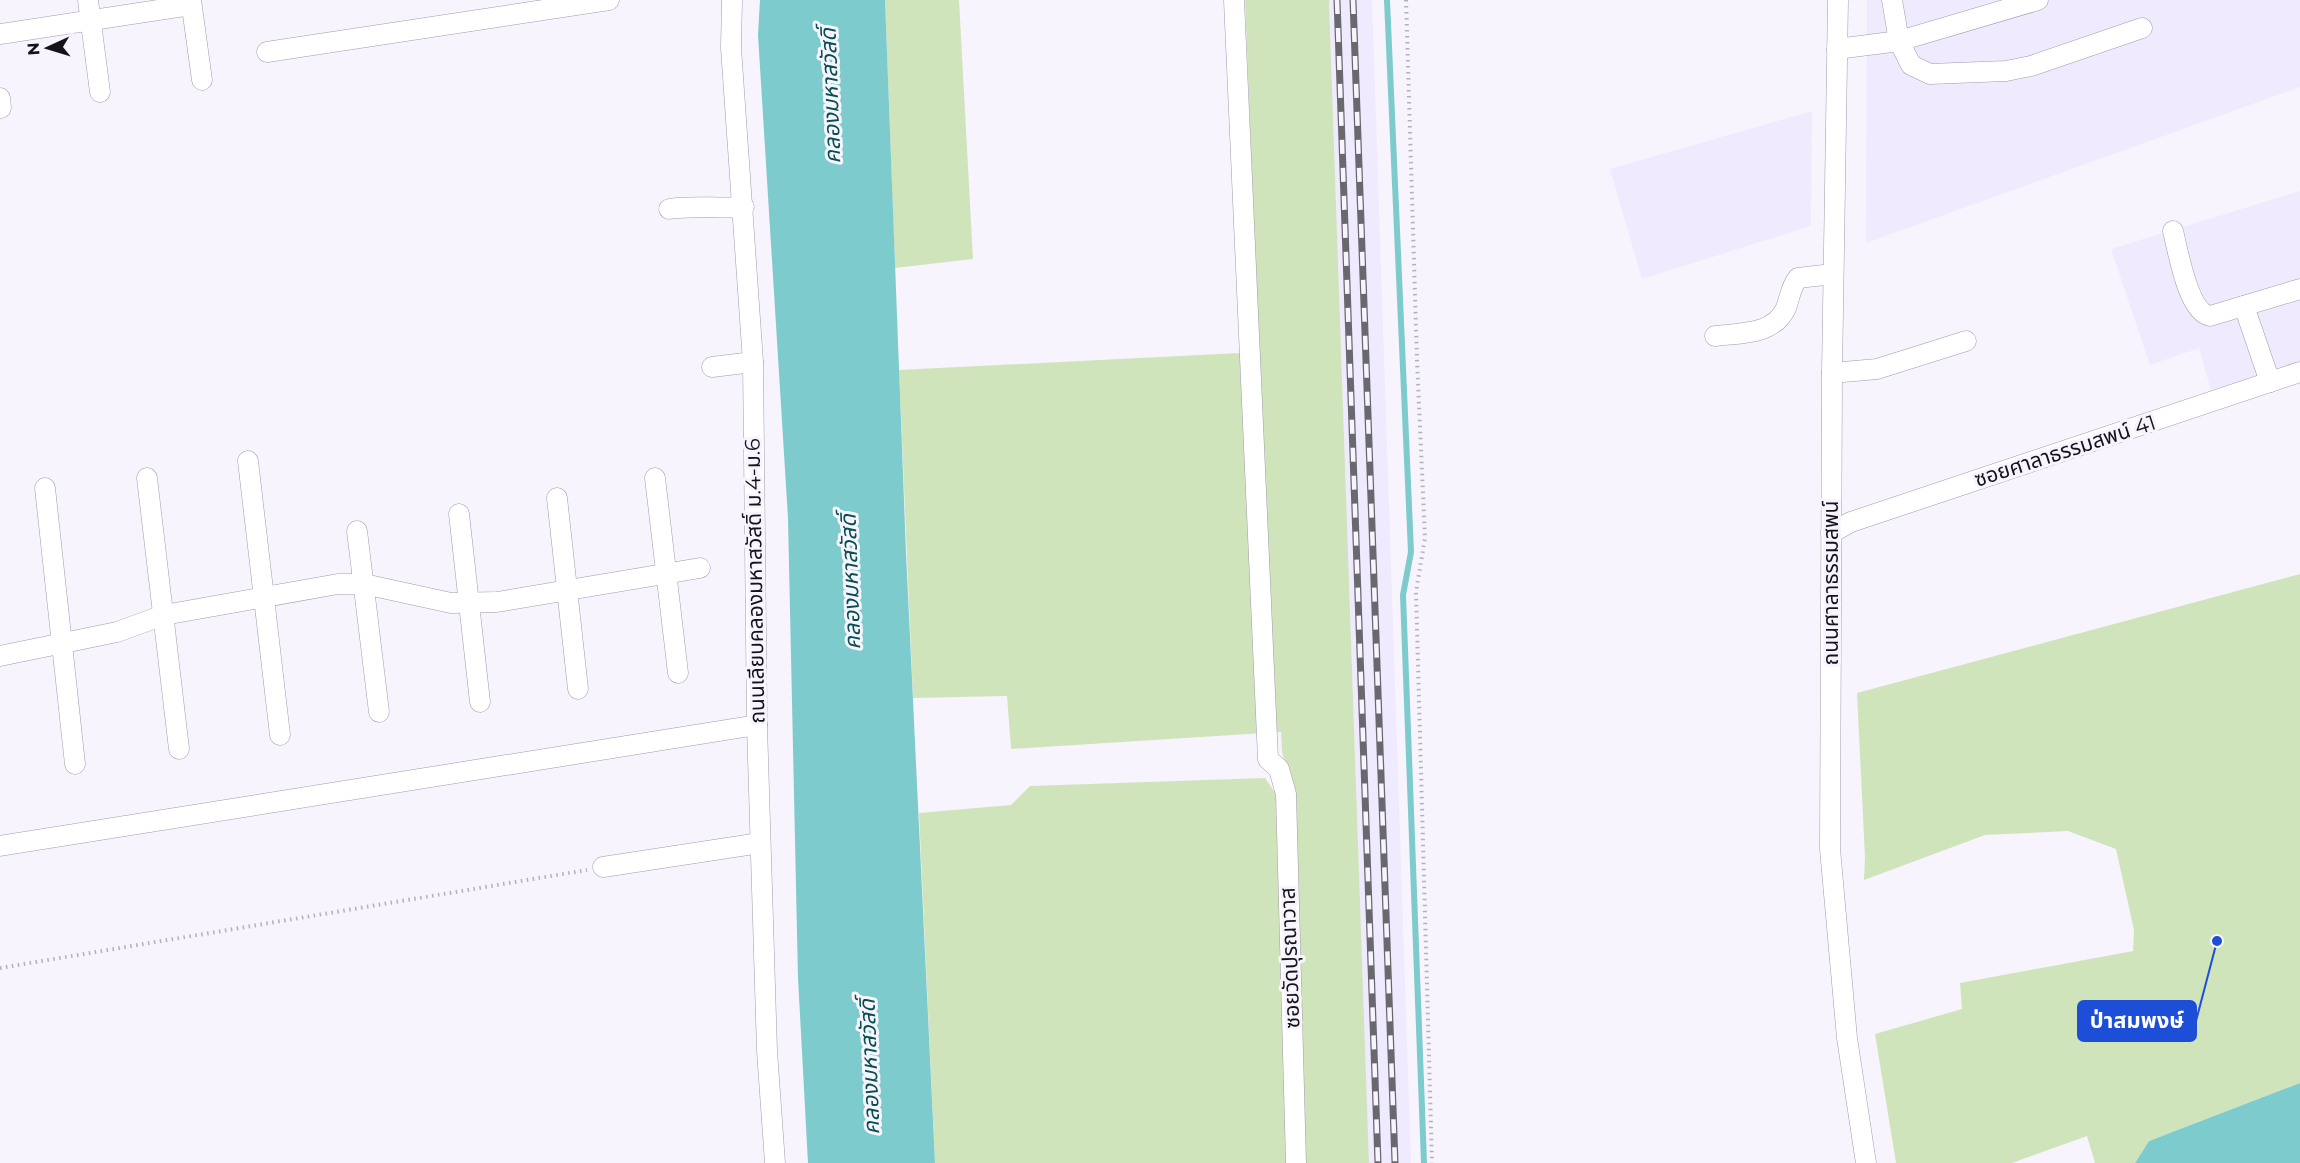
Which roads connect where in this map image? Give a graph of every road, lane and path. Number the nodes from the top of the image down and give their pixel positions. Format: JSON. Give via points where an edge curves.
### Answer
{"nodes":[{"id":1,"x":88,"y":0,"type":"edge"},
{"id":2,"x":609,"y":0,"type":"edge"},
{"id":3,"x":732,"y":0,"type":"edge"},
{"id":4,"x":1234,"y":0,"type":"edge"},
{"id":5,"x":1406,"y":0,"type":"edge"},
{"id":6,"x":1838,"y":0,"type":"edge"},
{"id":7,"x":1892,"y":0,"type":"edge"},
{"id":8,"x":2038,"y":0,"type":"edge"},
{"id":9,"x":191,"y":3,"type":"edge"},
{"id":10,"x":91,"y":21,"type":"junction"},
{"id":11,"x":2142,"y":28,"type":"dead end"},
{"id":12,"x":0,"y":34,"type":"edge"},
{"id":13,"x":1899,"y":41,"type":"junction"},
{"id":14,"x":1837,"y":49,"type":"junction"},
{"id":15,"x":267,"y":52,"type":"dead end"},
{"id":16,"x":202,"y":80,"type":"dead end"},
{"id":17,"x":100,"y":92,"type":"dead end"},
{"id":18,"x":744,"y":207,"type":"junction"},
{"id":19,"x":669,"y":209,"type":"dead end"},
{"id":20,"x":2173,"y":231,"type":"dead end"},
{"id":21,"x":1833,"y":274,"type":"junction"},
{"id":22,"x":2300,"y":289,"type":"edge"},
{"id":23,"x":2244,"y":306,"type":"junction"},
{"id":24,"x":1715,"y":336,"type":"dead end"},
{"id":25,"x":1966,"y":341,"type":"dead end"},
{"id":26,"x":753,"y":362,"type":"junction"},
{"id":27,"x":712,"y":367,"type":"dead end"},
{"id":28,"x":2300,"y":372,"type":"edge"},
{"id":29,"x":1832,"y":373,"type":"junction"},
{"id":30,"x":2270,"y":382,"type":"junction"},
{"id":31,"x":248,"y":461,"type":"dead end"},
{"id":32,"x":147,"y":478,"type":"dead end"},
{"id":33,"x":655,"y":478,"type":"dead end"},
{"id":34,"x":45,"y":488,"type":"dead end"},
{"id":35,"x":557,"y":498,"type":"dead end"},
{"id":36,"x":459,"y":514,"type":"dead end"},
{"id":37,"x":357,"y":531,"type":"dead end"},
{"id":38,"x":1830,"y":532,"type":"junction"},
{"id":39,"x":700,"y":568,"type":"dead end"},
{"id":40,"x":667,"y":574,"type":"junction"},
{"id":41,"x":364,"y":584,"type":"junction"},
{"id":42,"x":568,"y":590,"type":"junction"},
{"id":43,"x":264,"y":596,"type":"junction"},
{"id":44,"x":469,"y":603,"type":"junction"},
{"id":45,"x":164,"y":615,"type":"junction"},
{"id":46,"x":64,"y":643,"type":"junction"},
{"id":47,"x":0,"y":656,"type":"edge"},
{"id":48,"x":678,"y":673,"type":"dead end"},
{"id":49,"x":578,"y":689,"type":"dead end"},
{"id":50,"x":480,"y":702,"type":"dead end"},
{"id":51,"x":379,"y":712,"type":"dead end"},
{"id":52,"x":757,"y":725,"type":"junction"},
{"id":53,"x":280,"y":735,"type":"dead end"},
{"id":54,"x":179,"y":749,"type":"dead end"},
{"id":55,"x":75,"y":764,"type":"dead end"},
{"id":56,"x":760,"y":843,"type":"junction"},
{"id":57,"x":0,"y":846,"type":"edge"},
{"id":58,"x":603,"y":867,"type":"joint"},
{"id":59,"x":0,"y":968,"type":"edge"},
{"id":60,"x":775,"y":1163,"type":"edge"},
{"id":61,"x":1296,"y":1163,"type":"edge"},
{"id":62,"x":1432,"y":1163,"type":"edge"},
{"id":63,"x":1866,"y":1163,"type":"edge"}],
"edges":[{"from":1,"to":10,"type":"street"},
{"from":2,"to":15,"type":"street"},
{"from":3,"to":18,"type":"street","name":"ถนนเลียบคลองมหาสวัสดิ์ ม.4-ม.6","via":[[731,48]]},
{"from":4,"to":61,"type":"street","name":"ซอยวัดปุรณาวาส","via":[[1268,759],[1278,769],[1286,794]]},
{"from":5,"to":62,"type":"path","via":[[1425,538],[1416,592]]},
{"from":6,"to":14,"type":"street","name":"ถนนศาลาธรรมสพน์"},
{"from":7,"to":13,"type":"street"},
{"from":8,"to":13,"type":"street"},
{"from":9,"to":10,"type":"street"},
{"from":9,"to":16,"type":"street"},
{"from":10,"to":12,"type":"street"},
{"from":10,"to":17,"type":"street"},
{"from":11,"to":13,"type":"street","via":[[2031,66],[2006,70],[1930,74],[1911,65]]},
{"from":13,"to":14,"type":"street"},
{"from":14,"to":21,"type":"street","name":"ถนนศาลาธรรมสพน์"},
{"from":18,"to":19,"type":"street","via":[[691,205]]},
{"from":18,"to":26,"type":"street","name":"ถนนเลียบคลองมหาสวัสดิ์ ม.4-ม.6"},
{"from":20,"to":23,"type":"street","via":[[2196,307],[2210,316]]},
{"from":21,"to":24,"type":"street","via":[[1798,278],[1783,315],[1774,324],[1760,330]]},
{"from":21,"to":29,"type":"street","name":"ถนนศาลาธรรมสพน์"},
{"from":22,"to":23,"type":"street"},
{"from":23,"to":30,"type":"street"},
{"from":25,"to":29,"type":"street","via":[[1877,369]]},
{"from":26,"to":27,"type":"street"},
{"from":26,"to":52,"type":"street","name":"ถนนเลียบคลองมหาสวัสดิ์ ม.4-ม.6"},
{"from":28,"to":30,"type":"street","name":"ซอยศาลาธรรมสพน์ 41"},
{"from":29,"to":38,"type":"street","name":"ถนนศาลาธรรมสพน์"},
{"from":30,"to":38,"type":"street","name":"ซอยศาลาธรรมสพน์ 41"},
{"from":31,"to":43,"type":"street"},
{"from":32,"to":45,"type":"street"},
{"from":33,"to":40,"type":"street"},
{"from":34,"to":46,"type":"street"},
{"from":35,"to":42,"type":"street"},
{"from":36,"to":44,"type":"street"},
{"from":37,"to":41,"type":"street"},
{"from":38,"to":63,"type":"street","name":"ถนนศาลาธรรมสพน์","via":[[1830,849],[1847,1038]]},
{"from":39,"to":40,"type":"street"},
{"from":40,"to":42,"type":"street"},
{"from":40,"to":48,"type":"street"},
{"from":41,"to":43,"type":"street","via":[[338,584]]},
{"from":41,"to":44,"type":"street","via":[[451,603]]},
{"from":41,"to":51,"type":"street"},
{"from":42,"to":44,"type":"street"},
{"from":42,"to":49,"type":"street"},
{"from":43,"to":45,"type":"street"},
{"from":43,"to":53,"type":"street"},
{"from":44,"to":50,"type":"street"},
{"from":45,"to":46,"type":"street","via":[[117,632]]},
{"from":45,"to":54,"type":"street"},
{"from":46,"to":47,"type":"street"},
{"from":46,"to":55,"type":"street"},
{"from":52,"to":56,"type":"street","name":"ถนนเลียบคลองมหาสวัสดิ์ ม.4-ม.6"},
{"from":52,"to":57,"type":"street"},
{"from":56,"to":58,"type":"street"},
{"from":56,"to":60,"type":"street","name":"ถนนเลียบคลองมหาสวัสดิ์ ม.4-ม.6"},
{"from":58,"to":59,"type":"path"}]}
